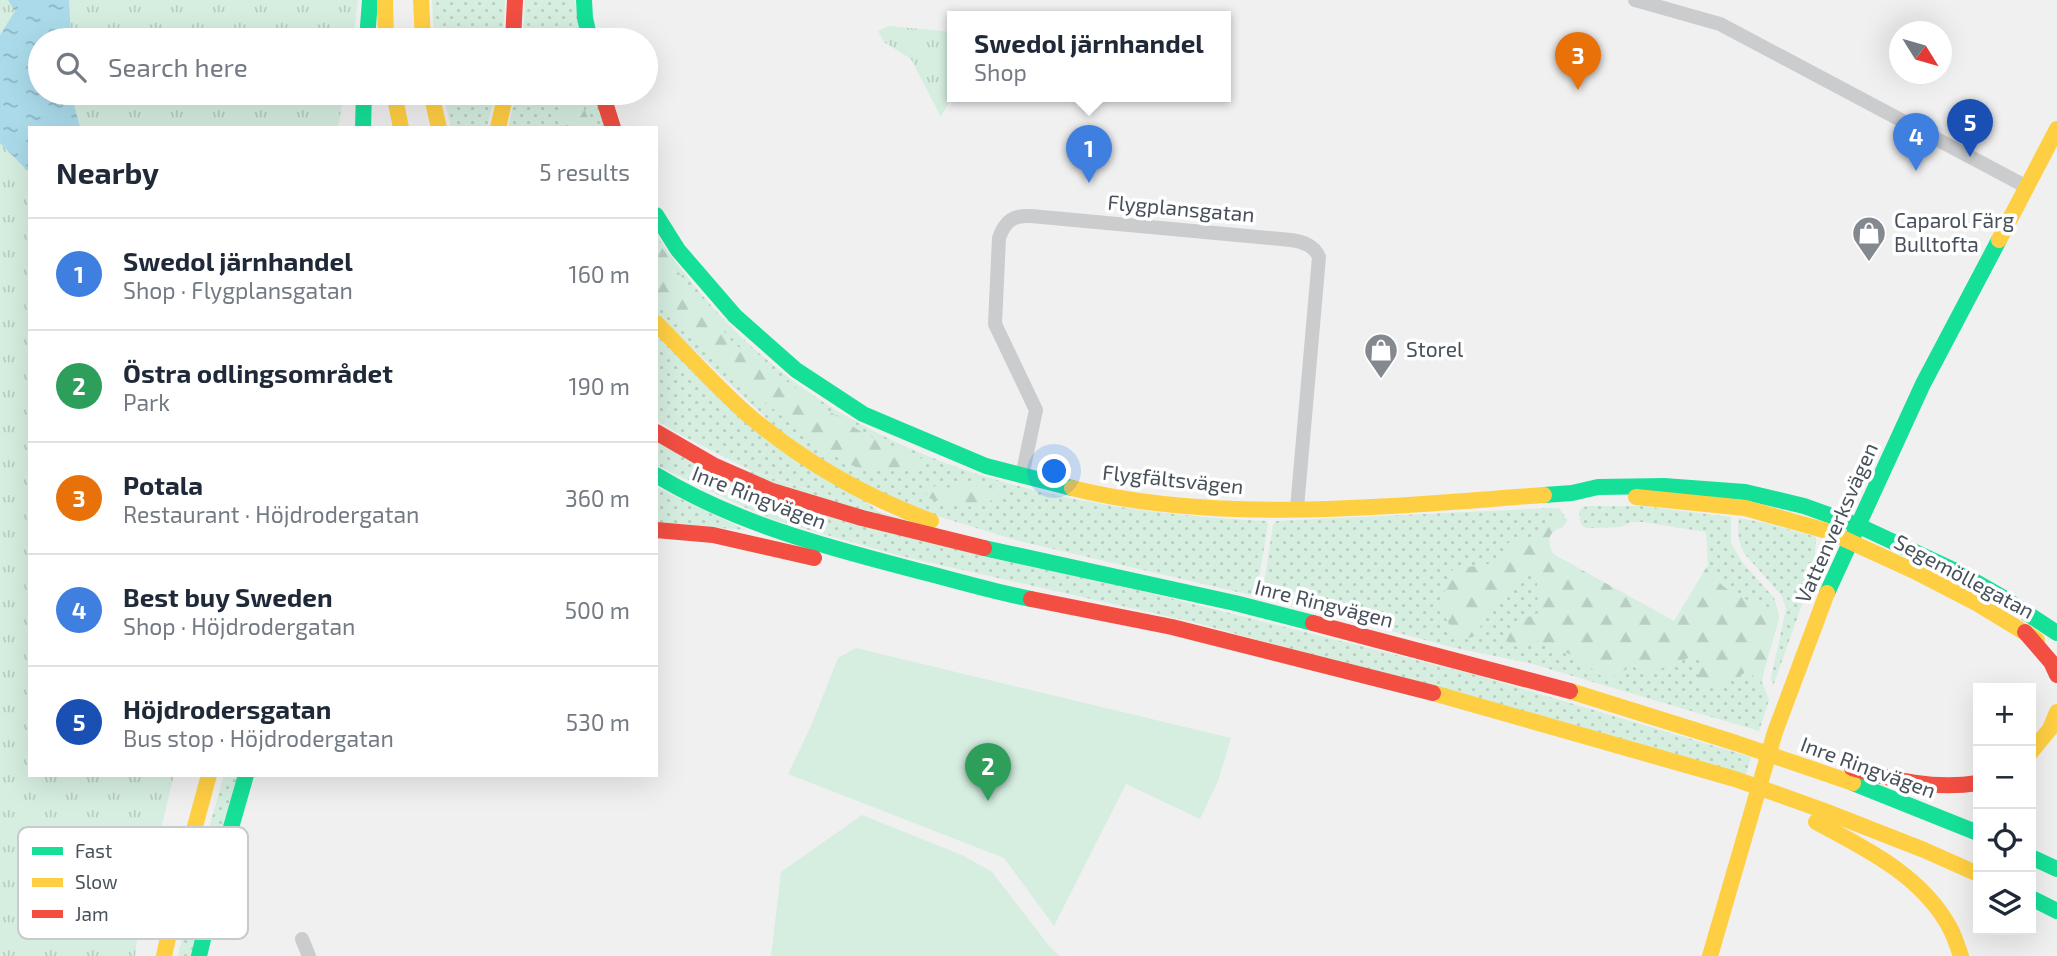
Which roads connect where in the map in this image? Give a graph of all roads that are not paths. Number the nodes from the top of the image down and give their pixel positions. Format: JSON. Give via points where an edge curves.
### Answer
{"nodes":[{"id":1,"x":370,"y":0,"type":"edge"},
{"id":2,"x":385,"y":0,"type":"edge"},
{"id":3,"x":421,"y":0,"type":"edge"},
{"id":4,"x":515,"y":0,"type":"edge"},
{"id":5,"x":584,"y":0,"type":"edge"},
{"id":6,"x":1635,"y":0,"type":"edge"},
{"id":7,"x":368,"y":28,"type":"edge"},
{"id":8,"x":386,"y":28,"type":"edge"},
{"id":9,"x":422,"y":28,"type":"edge"},
{"id":10,"x":514,"y":28,"type":"edge"},
{"id":11,"x":588,"y":28,"type":"edge"},
{"id":12,"x":363,"y":105,"type":"edge"},
{"id":13,"x":396,"y":105,"type":"edge"},
{"id":14,"x":433,"y":105,"type":"edge"},
{"id":15,"x":503,"y":105,"type":"edge"},
{"id":16,"x":605,"y":105,"type":"edge"},
{"id":17,"x":363,"y":126,"type":"edge"},
{"id":18,"x":401,"y":126,"type":"edge"},
{"id":19,"x":438,"y":126,"type":"edge"},
{"id":20,"x":498,"y":126,"type":"edge"},
{"id":21,"x":612,"y":126,"type":"edge"},
{"id":22,"x":2057,"y":129,"type":"edge"},
{"id":23,"x":2027,"y":187,"type":"junction"},
{"id":24,"x":658,"y":218,"type":"edge"},
{"id":25,"x":658,"y":325,"type":"edge"},
{"id":26,"x":658,"y":433,"type":"edge"},
{"id":27,"x":658,"y":476,"type":"edge"},
{"id":28,"x":1022,"y":476,"type":"junction"},
{"id":29,"x":1572,"y":493,"type":"junction"},
{"id":30,"x":1297,"y":508,"type":"junction"},
{"id":31,"x":1857,"y":525,"type":"junction"},
{"id":32,"x":658,"y":530,"type":"edge"},
{"id":33,"x":1849,"y":542,"type":"junction"},
{"id":34,"x":1081,"y":568,"type":"junction"},
{"id":35,"x":1021,"y":597,"type":"junction"},
{"id":36,"x":2025,"y":632,"type":"junction"},
{"id":37,"x":2057,"y":633,"type":"edge"},
{"id":38,"x":2057,"y":655,"type":"edge"},
{"id":39,"x":2057,"y":675,"type":"edge"},
{"id":40,"x":1543,"y":682,"type":"junction"},
{"id":41,"x":2057,"y":712,"type":"edge"},
{"id":42,"x":2057,"y":735,"type":"edge"},
{"id":43,"x":2036,"y":747,"type":"edge"},
{"id":44,"x":2036,"y":750,"type":"edge"},
{"id":45,"x":1660,"y":757,"type":"junction"},
{"id":46,"x":200,"y":777,"type":"edge"},
{"id":47,"x":208,"y":777,"type":"edge"},
{"id":48,"x":245,"y":777,"type":"edge"},
{"id":49,"x":255,"y":777,"type":"edge"},
{"id":50,"x":1973,"y":784,"type":"edge"},
{"id":51,"x":189,"y":827,"type":"edge"},
{"id":52,"x":195,"y":827,"type":"edge"},
{"id":53,"x":231,"y":827,"type":"edge"},
{"id":54,"x":234,"y":827,"type":"edge"},
{"id":55,"x":1973,"y":831,"type":"edge"},
{"id":56,"x":2036,"y":859,"type":"edge"},
{"id":57,"x":2057,"y":869,"type":"edge"},
{"id":58,"x":1974,"y":872,"type":"edge"},
{"id":59,"x":2036,"y":900,"type":"edge"},
{"id":60,"x":2057,"y":911,"type":"edge"},
{"id":61,"x":166,"y":939,"type":"edge"},
{"id":62,"x":302,"y":939,"type":"dead end"},
{"id":63,"x":162,"y":956,"type":"edge"},
{"id":64,"x":309,"y":956,"type":"edge"},
{"id":65,"x":1710,"y":956,"type":"edge"},
{"id":66,"x":1961,"y":956,"type":"edge"}],
"edges":[{"from":1,"to":7,"type":"main road"},
{"from":2,"to":8,"type":"main road"},
{"from":3,"to":9,"type":"main road"},
{"from":4,"to":10,"type":"main road"},
{"from":5,"to":11,"type":"main road"},
{"from":6,"to":23,"type":"street","via":[[1720,24]]},
{"from":12,"to":17,"type":"main road"},
{"from":13,"to":18,"type":"main road"},
{"from":14,"to":19,"type":"main road"},
{"from":15,"to":20,"type":"main road"},
{"from":16,"to":21,"type":"main road"},
{"from":22,"to":23,"type":"main road","name":"Vattenverksvägen"},
{"from":23,"to":31,"type":"main road","name":"Vattenverksvägen","via":[[1923,384]]},
{"from":24,"to":28,"type":"main road","name":"Flygfältsvägen","via":[[678,250],[735,316],[796,370],[863,414],[986,466]]},
{"from":25,"to":34,"type":"main road","via":[[747,414],[831,476],[913,515]]},
{"from":26,"to":34,"type":"main road","name":"Inre Ringvägen","via":[[713,465],[772,491],[862,518]]},
{"from":27,"to":35,"type":"main road","name":"Inre Ringvägen","via":[[730,513],[787,535]]},
{"from":28,"to":30,"type":"main road","name":"Flygfältsvägen","via":[[1096,494],[1176,505]]},
{"from":28,"to":30,"type":"street","name":"Flygplansgatan","via":[[1036,410],[995,324],[999,238],[1010,220],[1031,216],[1291,240],[1309,245],[1319,266]]},
{"from":29,"to":30,"type":"main road","name":"Flygfältsvägen"},
{"from":29,"to":31,"type":"main road","name":"Flygfältsvägen","via":[[1598,487],[1664,486],[1745,492]]},
{"from":29,"to":33,"type":"main road","name":"Flygfältsvägen","via":[[1745,508],[1827,531]]},
{"from":31,"to":33,"type":"main road","name":"Vattenverksvägen"},
{"from":31,"to":37,"type":"main road","name":"Segemöllegatan","via":[[1960,573]]},
{"from":32,"to":35,"type":"main road","via":[[713,535]]},
{"from":33,"to":36,"type":"main road","name":"Segemöllegatan","via":[[1914,571]]},
{"from":33,"to":65,"type":"main road","name":"Vattenverksvägen","via":[[1775,732]]},
{"from":34,"to":40,"type":"main road","name":"Inre Ringvägen"},
{"from":35,"to":45,"type":"main road","name":"Inre Ringvägen","via":[[1247,645]]},
{"from":36,"to":38,"type":"main road","name":"Segemöllegatan"},
{"from":36,"to":39,"type":"main road"},
{"from":40,"to":50,"type":"main road","via":[[1639,704],[1879,776],[1940,786]]},
{"from":40,"to":55,"type":"main road","name":"Inre Ringvägen","via":[[1835,777]]},
{"from":41,"to":43,"type":"main road"},
{"from":42,"to":44,"type":"main road"},
{"from":45,"to":58,"type":"main road","name":"Inre Ringvägen","via":[[1822,810]]},
{"from":45,"to":66,"type":"main road","via":[[1810,819],[1890,864],[1933,902],[1955,935]]},
{"from":46,"to":51,"type":"main road"},
{"from":47,"to":52,"type":"main road"},
{"from":48,"to":53,"type":"main road"},
{"from":49,"to":54,"type":"main road"},
{"from":56,"to":57,"type":"main road"},
{"from":59,"to":60,"type":"main road"},
{"from":61,"to":63,"type":"main road"},
{"from":62,"to":64,"type":"street"}]}
